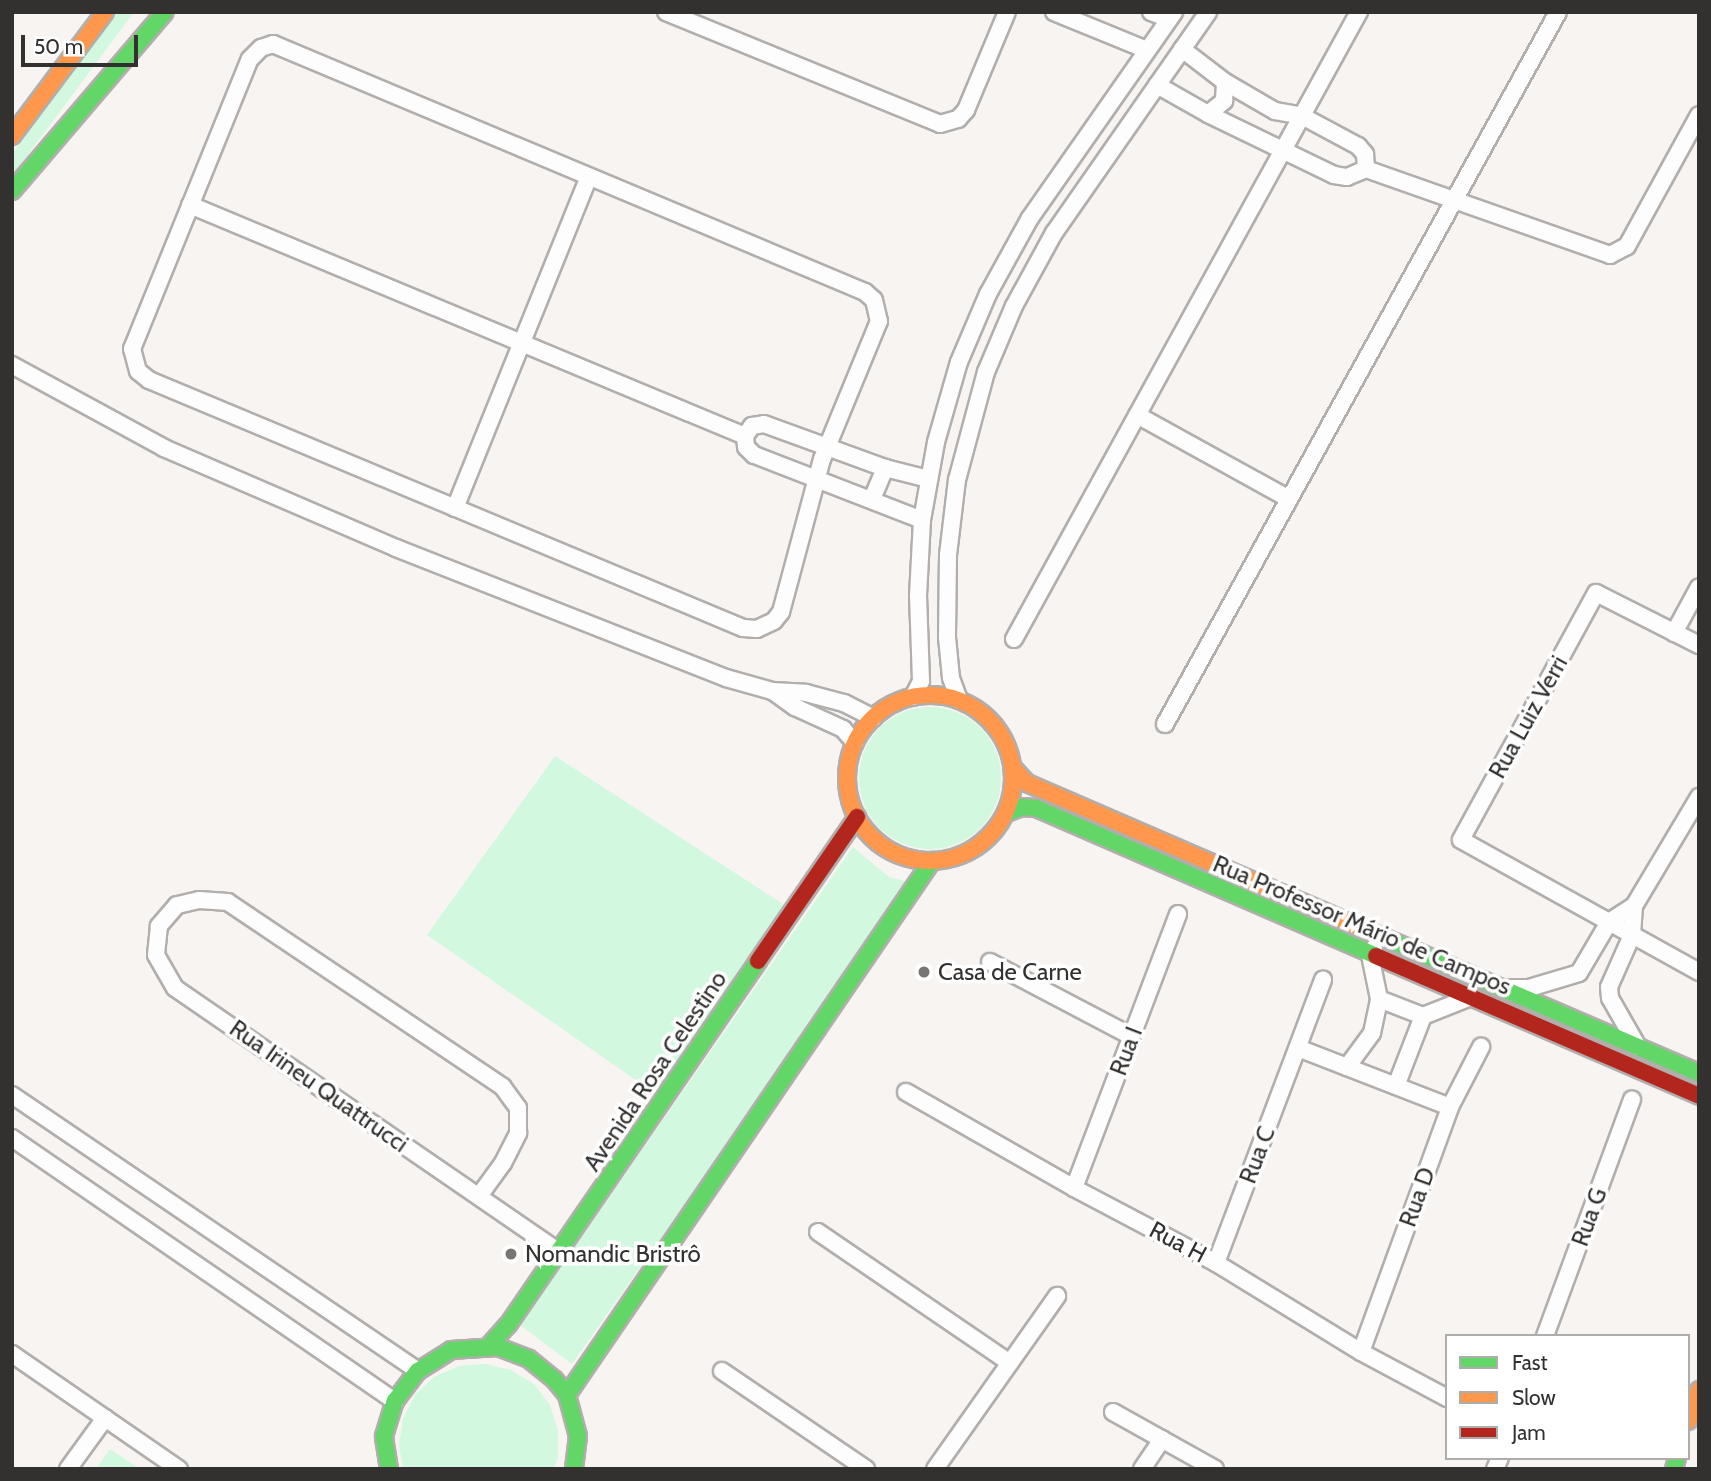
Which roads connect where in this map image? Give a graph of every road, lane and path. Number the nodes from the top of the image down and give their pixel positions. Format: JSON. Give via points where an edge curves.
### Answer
{"nodes":[{"id":1,"x":88,"y":12,"type":"edge"},
{"id":2,"x":105,"y":12,"type":"edge"},
{"id":3,"x":145,"y":12,"type":"edge"},
{"id":4,"x":165,"y":12,"type":"edge"},
{"id":5,"x":666,"y":12,"type":"edge"},
{"id":6,"x":1007,"y":12,"type":"edge"},
{"id":7,"x":1054,"y":12,"type":"edge"},
{"id":8,"x":1151,"y":12,"type":"edge"},
{"id":9,"x":1208,"y":12,"type":"edge"},
{"id":10,"x":1359,"y":12,"type":"edge"},
{"id":11,"x":1559,"y":12,"type":"edge"},
{"id":12,"x":1171,"y":16,"type":"edge"},
{"id":13,"x":1084,"y":18,"type":"edge"},
{"id":14,"x":1182,"y":49,"type":"junction"},
{"id":15,"x":1147,"y":50,"type":"junction"},
{"id":16,"x":1225,"y":82,"type":"junction"},
{"id":17,"x":1157,"y":85,"type":"junction"},
{"id":18,"x":1208,"y":114,"type":"junction"},
{"id":19,"x":1301,"y":116,"type":"junction"},
{"id":20,"x":1699,"y":116,"type":"edge"},
{"id":21,"x":12,"y":129,"type":"edge"},
{"id":22,"x":12,"y":136,"type":"edge"},
{"id":23,"x":1283,"y":151,"type":"junction"},
{"id":24,"x":1366,"y":169,"type":"junction"},
{"id":25,"x":589,"y":177,"type":"junction"},
{"id":26,"x":1054,"y":183,"type":"junction"},
{"id":27,"x":12,"y":191,"type":"edge"},
{"id":28,"x":1077,"y":198,"type":"junction"},
{"id":29,"x":1454,"y":201,"type":"junction"},
{"id":30,"x":190,"y":205,"type":"junction"},
{"id":31,"x":522,"y":343,"type":"junction"},
{"id":32,"x":12,"y":365,"type":"edge"},
{"id":33,"x":948,"y":398,"type":"junction"},
{"id":34,"x":975,"y":405,"type":"junction"},
{"id":35,"x":1137,"y":415,"type":"junction"},
{"id":36,"x":745,"y":436,"type":"junction"},
{"id":37,"x":827,"y":446,"type":"junction"},
{"id":38,"x":885,"y":468,"type":"junction"},
{"id":39,"x":928,"y":479,"type":"junction"},
{"id":40,"x":816,"y":480,"type":"junction"},
{"id":41,"x":872,"y":499,"type":"junction"},
{"id":42,"x":1289,"y":499,"type":"junction"},
{"id":43,"x":455,"y":508,"type":"junction"},
{"id":44,"x":922,"y":520,"type":"junction"},
{"id":45,"x":1699,"y":587,"type":"edge"},
{"id":46,"x":1674,"y":633,"type":"junction"},
{"id":47,"x":1014,"y":639,"type":"dead end"},
{"id":48,"x":1699,"y":645,"type":"edge"},
{"id":49,"x":772,"y":691,"type":"junction"},
{"id":50,"x":913,"y":697,"type":"junction"},
{"id":51,"x":959,"y":700,"type":"junction"},
{"id":52,"x":873,"y":718,"type":"junction"},
{"id":53,"x":1165,"y":724,"type":"dead end"},
{"id":54,"x":855,"y":743,"type":"junction"},
{"id":55,"x":1013,"y":768,"type":"junction"},
{"id":56,"x":1699,"y":797,"type":"edge"},
{"id":57,"x":1006,"y":813,"type":"junction"},
{"id":58,"x":857,"y":817,"type":"junction"},
{"id":59,"x":932,"y":861,"type":"junction"},
{"id":60,"x":1634,"y":906,"type":"junction"},
{"id":61,"x":1178,"y":914,"type":"dead end"},
{"id":62,"x":1609,"y":922,"type":"junction"},
{"id":63,"x":1632,"y":935,"type":"junction"},
{"id":64,"x":1381,"y":936,"type":"junction"},
{"id":65,"x":1370,"y":955,"type":"junction"},
{"id":66,"x":990,"y":962,"type":"dead end"},
{"id":67,"x":1699,"y":972,"type":"edge"},
{"id":68,"x":1323,"y":980,"type":"dead end"},
{"id":69,"x":1502,"y":988,"type":"junction"},
{"id":70,"x":1471,"y":997,"type":"junction"},
{"id":71,"x":1379,"y":999,"type":"junction"},
{"id":72,"x":1423,"y":1016,"type":"junction"},
{"id":73,"x":1131,"y":1036,"type":"junction"},
{"id":74,"x":1481,"y":1046,"type":"dead end"},
{"id":75,"x":1638,"y":1047,"type":"junction"},
{"id":76,"x":1298,"y":1048,"type":"junction"},
{"id":77,"x":1347,"y":1067,"type":"junction"},
{"id":78,"x":1699,"y":1073,"type":"edge"},
{"id":79,"x":1396,"y":1086,"type":"junction"},
{"id":80,"x":906,"y":1092,"type":"dead end"},
{"id":81,"x":12,"y":1095,"type":"edge"},
{"id":82,"x":1699,"y":1096,"type":"edge"},
{"id":83,"x":1632,"y":1099,"type":"dead end"},
{"id":84,"x":1450,"y":1107,"type":"junction"},
{"id":85,"x":12,"y":1138,"type":"edge"},
{"id":86,"x":1074,"y":1188,"type":"junction"},
{"id":87,"x":479,"y":1196,"type":"junction"},
{"id":88,"x":818,"y":1232,"type":"dead end"},
{"id":89,"x":559,"y":1252,"type":"junction"},
{"id":90,"x":1216,"y":1263,"type":"junction"},
{"id":91,"x":1057,"y":1296,"type":"dead end"},
{"id":92,"x":1546,"y":1334,"type":"edge"},
{"id":93,"x":487,"y":1348,"type":"junction"},
{"id":94,"x":1361,"y":1352,"type":"junction"},
{"id":95,"x":12,"y":1354,"type":"edge"},
{"id":96,"x":1010,"y":1363,"type":"junction"},
{"id":97,"x":418,"y":1371,"type":"junction"},
{"id":98,"x":722,"y":1371,"type":"dead end"},
{"id":99,"x":1699,"y":1390,"type":"edge"},
{"id":100,"x":567,"y":1395,"type":"junction"},
{"id":101,"x":1445,"y":1397,"type":"edge"},
{"id":102,"x":395,"y":1401,"type":"junction"},
{"id":103,"x":1113,"y":1412,"type":"dead end"},
{"id":104,"x":1690,"y":1415,"type":"edge"},
{"id":105,"x":104,"y":1418,"type":"junction"},
{"id":106,"x":1161,"y":1439,"type":"junction"},
{"id":107,"x":68,"y":1469,"type":"edge"},
{"id":108,"x":179,"y":1469,"type":"edge"},
{"id":109,"x":389,"y":1469,"type":"edge"},
{"id":110,"x":574,"y":1469,"type":"edge"},
{"id":111,"x":866,"y":1469,"type":"edge"},
{"id":112,"x":935,"y":1469,"type":"edge"},
{"id":113,"x":1142,"y":1469,"type":"edge"},
{"id":114,"x":1215,"y":1469,"type":"edge"}],
"edges":[{"from":1,"to":21,"type":"main road"},
{"from":2,"to":22,"type":"main road"},
{"from":3,"to":27,"type":"main road"},
{"from":4,"to":27,"type":"main road"},
{"from":5,"to":6,"type":"street","via":[[940,124],[958,119],[966,110]]},
{"from":7,"to":13,"type":"street"},
{"from":8,"to":12,"type":"street"},
{"from":9,"to":14,"type":"street"},
{"from":10,"to":19,"type":"street"},
{"from":11,"to":29,"type":"street"},
{"from":12,"to":15,"type":"street"},
{"from":13,"to":15,"type":"street"},
{"from":14,"to":16,"type":"street"},
{"from":14,"to":17,"type":"street"},
{"from":15,"to":26,"type":"street"},
{"from":16,"to":18,"type":"street","via":[[1224,101]]},
{"from":16,"to":19,"type":"street","via":[[1275,111]]},
{"from":17,"to":18,"type":"street"},
{"from":17,"to":28,"type":"street"},
{"from":18,"to":23,"type":"street"},
{"from":19,"to":23,"type":"street"},
{"from":19,"to":24,"type":"street","via":[[1362,149]]},
{"from":20,"to":29,"type":"street","via":[[1627,246],[1617,254],[1603,255]]},
{"from":23,"to":24,"type":"street","via":[[1340,177]]},
{"from":23,"to":35,"type":"street"},
{"from":24,"to":29,"type":"street"},
{"from":25,"to":30,"type":"street","via":[[273,44],[250,59]]},
{"from":25,"to":31,"type":"street"},
{"from":25,"to":37,"type":"street","via":[[874,300],[879,321]]},
{"from":26,"to":28,"type":"street"},
{"from":26,"to":33,"type":"street","via":[[988,294]]},
{"from":28,"to":34,"type":"street","via":[[1014,306]]},
{"from":29,"to":42,"type":"street"},
{"from":30,"to":31,"type":"street"},
{"from":30,"to":43,"type":"street","via":[[132,349],[138,371],[149,380]]},
{"from":31,"to":36,"type":"street"},
{"from":31,"to":43,"type":"street"},
{"from":32,"to":49,"type":"street","via":[[164,448],[396,548],[726,678]]},
{"from":33,"to":34,"type":"street"},
{"from":33,"to":39,"type":"street"},
{"from":34,"to":51,"type":"street","via":[[957,480],[947,555],[947,637],[951,678]]},
{"from":35,"to":42,"type":"street"},
{"from":35,"to":47,"type":"street"},
{"from":36,"to":37,"type":"street","via":[[752,426],[764,424]]},
{"from":36,"to":40,"type":"street","via":[[746,447],[754,455]]},
{"from":37,"to":38,"type":"street"},
{"from":37,"to":40,"type":"street"},
{"from":38,"to":39,"type":"street"},
{"from":38,"to":41,"type":"street"},
{"from":39,"to":44,"type":"street"},
{"from":40,"to":41,"type":"street"},
{"from":40,"to":43,"type":"street","via":[[781,612],[769,625],[757,629],[743,628]]},
{"from":41,"to":44,"type":"street"},
{"from":42,"to":53,"type":"street"},
{"from":44,"to":50,"type":"street","via":[[918,596],[921,681]]},
{"from":45,"to":46,"type":"street"},
{"from":46,"to":48,"type":"street"},
{"from":46,"to":62,"type":"street","name":"Rua Luiz Verri","via":[[1596,593],[1461,840]]},
{"from":49,"to":52,"type":"street","via":[[806,693]]},
{"from":49,"to":54,"type":"street","via":[[843,729]]},
{"from":50,"to":51,"type":"main road"},
{"from":50,"to":52,"type":"main road"},
{"from":51,"to":55,"type":"main road","via":[[996,727]]},
{"from":52,"to":54,"type":"main road"},
{"from":54,"to":58,"type":"main road","via":[[847,772]]},
{"from":55,"to":57,"type":"main road"},
{"from":55,"to":64,"type":"main road","name":"Rua Professor Mário de Campos","via":[[1027,783]]},
{"from":56,"to":60,"type":"street"},
{"from":57,"to":59,"type":"main road","via":[[976,847]]},
{"from":57,"to":65,"type":"main road","name":"Rua Professor Mário de Campos","via":[[1036,808]]},
{"from":58,"to":59,"type":"main road","via":[[888,849]]},
{"from":58,"to":89,"type":"main road","name":"Avenida Rosa Celestino"},
{"from":59,"to":100,"type":"main road"},
{"from":60,"to":62,"type":"street"},
{"from":60,"to":63,"type":"street"},
{"from":61,"to":73,"type":"street","name":"Rua I"},
{"from":62,"to":63,"type":"street"},
{"from":62,"to":69,"type":"street","via":[[1579,973],[1529,988]]},
{"from":63,"to":67,"type":"street"},
{"from":63,"to":75,"type":"street","via":[[1616,964],[1609,992]]},
{"from":64,"to":65,"type":"street"},
{"from":64,"to":69,"type":"main road","name":"Rua Professor Mário de Campos"},
{"from":65,"to":70,"type":"main road","name":"Rua Professor Mário de Campos"},
{"from":65,"to":71,"type":"street"},
{"from":66,"to":73,"type":"street"},
{"from":68,"to":76,"type":"street","name":"Rua C"},
{"from":69,"to":75,"type":"main road","name":"Rua Professor Mário de Campos"},
{"from":70,"to":72,"type":"street"},
{"from":70,"to":82,"type":"main road","name":"Rua Professor Mário de Campos"},
{"from":71,"to":72,"type":"street"},
{"from":71,"to":77,"type":"street","via":[[1372,1033]]},
{"from":72,"to":79,"type":"street"},
{"from":73,"to":86,"type":"street","name":"Rua I"},
{"from":74,"to":84,"type":"street","name":"Rua D"},
{"from":75,"to":78,"type":"main road","name":"Rua Professor Mário de Campos"},
{"from":76,"to":77,"type":"street"},
{"from":76,"to":90,"type":"street","name":"Rua C"},
{"from":77,"to":79,"type":"street"},
{"from":79,"to":84,"type":"street"},
{"from":80,"to":86,"type":"street","name":"Rua H"},
{"from":81,"to":97,"type":"street"},
{"from":83,"to":92,"type":"street","name":"Rua G"},
{"from":84,"to":94,"type":"street","name":"Rua D"},
{"from":85,"to":102,"type":"street"},
{"from":86,"to":90,"type":"street","name":"Rua H"},
{"from":87,"to":87,"type":"street","name":"Rua Irineu Quattrucci","via":[[175,988],[156,955],[159,926],[177,905],[199,900],[228,902],[503,1087],[518,1108],[518,1133]]},
{"from":87,"to":89,"type":"street","name":"Rua Irineu Quattrucci"},
{"from":88,"to":96,"type":"street"},
{"from":89,"to":93,"type":"main road","name":"Avenida Rosa Celestino"},
{"from":90,"to":94,"type":"street","name":"Rua H"},
{"from":91,"to":96,"type":"street"},
{"from":93,"to":97,"type":"main road","via":[[451,1350]]},
{"from":93,"to":100,"type":"main road","via":[[498,1347],[530,1359]]},
{"from":94,"to":101,"type":"street","name":"Rua H"},
{"from":95,"to":105,"type":"street"},
{"from":96,"to":112,"type":"street"},
{"from":97,"to":102,"type":"main road"},
{"from":98,"to":111,"type":"street"},
{"from":99,"to":104,"type":"main road"},
{"from":100,"to":110,"type":"main road","via":[[578,1436]]},
{"from":102,"to":109,"type":"main road","via":[[384,1436]]},
{"from":103,"to":106,"type":"street"},
{"from":105,"to":107,"type":"street"},
{"from":105,"to":108,"type":"street"},
{"from":106,"to":113,"type":"street"},
{"from":106,"to":114,"type":"street"}]}
